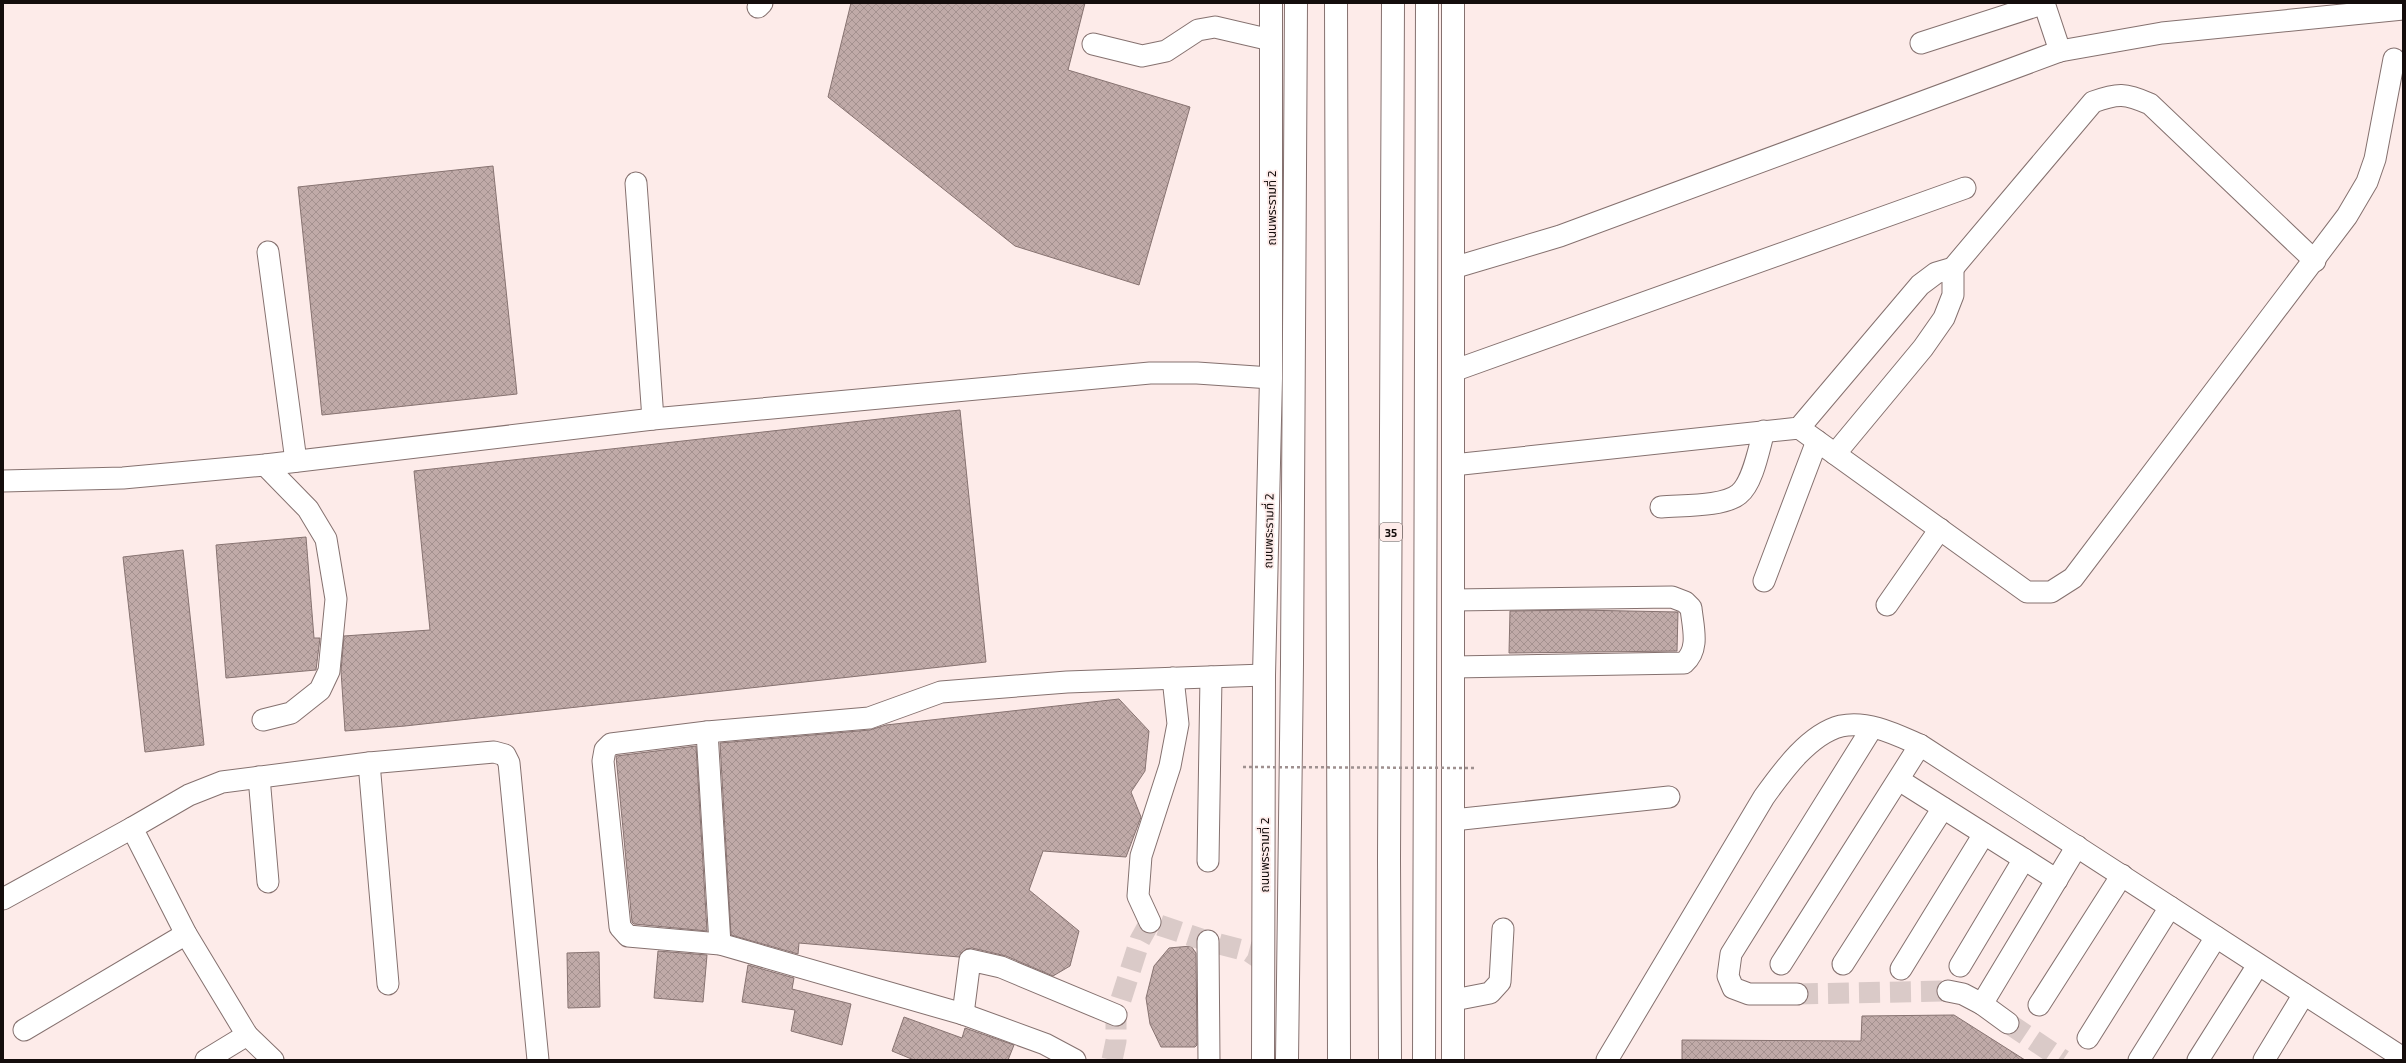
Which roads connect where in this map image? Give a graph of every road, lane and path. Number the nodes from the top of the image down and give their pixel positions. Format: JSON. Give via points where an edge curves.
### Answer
{"nodes":[{"id":1,"x":1271,"y":3,"type":"edge"},
{"id":2,"x":1296,"y":3,"type":"edge"},
{"id":3,"x":1336,"y":3,"type":"edge"},
{"id":4,"x":1393,"y":3,"type":"edge"},
{"id":5,"x":1427,"y":3,"type":"edge"},
{"id":6,"x":1453,"y":3,"type":"edge"},
{"id":7,"x":2043,"y":3,"type":"edge"},
{"id":8,"x":2403,"y":9,"type":"edge"},
{"id":9,"x":1271,"y":40,"type":"junction"},
{"id":10,"x":1921,"y":43,"type":"dead end"},
{"id":11,"x":1093,"y":44,"type":"dead end"},
{"id":12,"x":2060,"y":51,"type":"junction"},
{"id":13,"x":2394,"y":59,"type":"dead end"},
{"id":14,"x":636,"y":183,"type":"dead end"},
{"id":15,"x":1964,"y":188,"type":"dead end"},
{"id":16,"x":268,"y":252,"type":"dead end"},
{"id":17,"x":2315,"y":260,"type":"junction"},
{"id":18,"x":1453,"y":268,"type":"junction"},
{"id":19,"x":1953,"y":268,"type":"junction"},
{"id":20,"x":1453,"y":371,"type":"junction"},
{"id":21,"x":1272,"y":378,"type":"junction"},
{"id":22,"x":653,"y":419,"type":"junction"},
{"id":23,"x":1799,"y":428,"type":"junction"},
{"id":24,"x":1764,"y":432,"type":"junction"},
{"id":25,"x":1817,"y":441,"type":"junction"},
{"id":26,"x":1835,"y":454,"type":"junction"},
{"id":27,"x":296,"y":462,"type":"junction"},
{"id":28,"x":265,"y":465,"type":"junction"},
{"id":29,"x":1453,"y":465,"type":"junction"},
{"id":30,"x":3,"y":481,"type":"edge"},
{"id":31,"x":1661,"y":507,"type":"dead end"},
{"id":32,"x":1940,"y":529,"type":"junction"},
{"id":33,"x":1764,"y":581,"type":"dead end"},
{"id":34,"x":1453,"y":600,"type":"junction"},
{"id":35,"x":1887,"y":605,"type":"dead end"},
{"id":36,"x":1453,"y":667,"type":"junction"},
{"id":37,"x":1264,"y":675,"type":"junction"},
{"id":38,"x":1211,"y":677,"type":"junction"},
{"id":39,"x":1173,"y":678,"type":"junction"},
{"id":40,"x":263,"y":720,"type":"dead end"},
{"id":41,"x":1872,"y":728,"type":"junction"},
{"id":42,"x":707,"y":732,"type":"junction"},
{"id":43,"x":1920,"y":745,"type":"junction"},
{"id":44,"x":369,"y":762,"type":"junction"},
{"id":45,"x":1243,"y":767,"type":"dead end"},
{"id":46,"x":1474,"y":768,"type":"dead end"},
{"id":47,"x":259,"y":777,"type":"junction"},
{"id":48,"x":1900,"y":780,"type":"junction"},
{"id":49,"x":1669,"y":796,"type":"dead end"},
{"id":50,"x":1943,"y":808,"type":"junction"},
{"id":51,"x":1453,"y":820,"type":"junction"},
{"id":52,"x":132,"y":828,"type":"junction"},
{"id":53,"x":1984,"y":834,"type":"junction"},
{"id":54,"x":2077,"y":846,"type":"junction"},
{"id":55,"x":2024,"y":859,"type":"junction"},
{"id":56,"x":1208,"y":861,"type":"dead end"},
{"id":57,"x":2122,"y":875,"type":"junction"},
{"id":58,"x":2057,"y":880,"type":"junction"},
{"id":59,"x":268,"y":882,"type":"dead end"},
{"id":60,"x":3,"y":899,"type":"edge"},
{"id":61,"x":2170,"y":908,"type":"junction"},
{"id":62,"x":1150,"y":922,"type":"dead end"},
{"id":63,"x":1503,"y":928,"type":"dead end"},
{"id":64,"x":186,"y":934,"type":"junction"},
{"id":65,"x":2216,"y":937,"type":"junction"},
{"id":66,"x":1208,"y":941,"type":"dead end"},
{"id":67,"x":720,"y":944,"type":"junction"},
{"id":68,"x":1781,"y":964,"type":"dead end"},
{"id":69,"x":1843,"y":964,"type":"dead end"},
{"id":70,"x":2258,"y":965,"type":"junction"},
{"id":71,"x":1960,"y":966,"type":"dead end"},
{"id":72,"x":1901,"y":969,"type":"dead end"},
{"id":73,"x":388,"y":984,"type":"dead end"},
{"id":74,"x":1948,"y":991,"type":"tunnel mouth"},
{"id":75,"x":1797,"y":994,"type":"tunnel mouth"},
{"id":76,"x":2304,"y":994,"type":"junction"},
{"id":77,"x":1454,"y":1000,"type":"junction"},
{"id":78,"x":1982,"y":1004,"type":"junction"},
{"id":79,"x":2039,"y":1005,"type":"dead end"},
{"id":80,"x":963,"y":1014,"type":"junction"},
{"id":81,"x":1116,"y":1015,"type":"dead end"},
{"id":82,"x":2008,"y":1023,"type":"tunnel mouth"},
{"id":83,"x":24,"y":1030,"type":"dead end"},
{"id":84,"x":248,"y":1035,"type":"junction"},
{"id":85,"x":2088,"y":1038,"type":"dead end"},
{"id":86,"x":2403,"y":1058,"type":"edge"},
{"id":87,"x":206,"y":1060,"type":"edge"},
{"id":88,"x":273,"y":1060,"type":"edge"},
{"id":89,"x":538,"y":1060,"type":"edge"},
{"id":90,"x":1075,"y":1060,"type":"edge"},
{"id":91,"x":1209,"y":1060,"type":"edge"},
{"id":92,"x":1263,"y":1060,"type":"edge"},
{"id":93,"x":1287,"y":1060,"type":"edge"},
{"id":94,"x":1339,"y":1060,"type":"edge"},
{"id":95,"x":1390,"y":1060,"type":"edge"},
{"id":96,"x":1424,"y":1060,"type":"edge"},
{"id":97,"x":1453,"y":1060,"type":"edge"},
{"id":98,"x":1607,"y":1060,"type":"edge"},
{"id":99,"x":2139,"y":1060,"type":"edge"},
{"id":100,"x":2198,"y":1060,"type":"edge"},
{"id":101,"x":2264,"y":1060,"type":"edge"}],
"edges":[{"from":1,"to":9,"type":"main road","name":"ถนนพระรามที่ 2"},
{"from":2,"to":93,"type":"main road"},
{"from":3,"to":94,"type":"main road"},
{"from":4,"to":95,"type":"main road","number":"35"},
{"from":5,"to":96,"type":"main road"},
{"from":6,"to":18,"type":"main road"},
{"from":7,"to":10,"type":"street"},
{"from":7,"to":12,"type":"street"},
{"from":8,"to":12,"type":"street","via":[[2162,33]]},
{"from":9,"to":11,"type":"street","via":[[1215,27],[1198,30],[1166,51],[1142,56]]},
{"from":9,"to":21,"type":"main road","name":"ถนนพระรามที่ 2"},
{"from":12,"to":18,"type":"street","via":[[1560,236]]},
{"from":13,"to":17,"type":"street","via":[[2375,159],[2367,182],[2347,216]]},
{"from":14,"to":22,"type":"street"},
{"from":15,"to":20,"type":"street"},
{"from":16,"to":27,"type":"street"},
{"from":17,"to":19,"type":"street","via":[[2150,104],[2116,94],[2092,102]]},
{"from":17,"to":32,"type":"street","via":[[2073,578],[2052,592],[2027,592]]},
{"from":18,"to":20,"type":"main road"},
{"from":19,"to":23,"type":"street","via":[[1936,274],[1920,285]]},
{"from":19,"to":26,"type":"street","via":[[1953,295],[1944,318],[1923,348]]},
{"from":20,"to":29,"type":"main road"},
{"from":21,"to":22,"type":"street","via":[[1150,373]]},
{"from":21,"to":37,"type":"main road","name":"ถนนพระรามที่ 2"},
{"from":22,"to":27,"type":"street"},
{"from":23,"to":24,"type":"street"},
{"from":23,"to":25,"type":"street"},
{"from":24,"to":29,"type":"street"},
{"from":24,"to":31,"type":"street","via":[[1753,471],[1739,494],[1718,502]]},
{"from":25,"to":26,"type":"street"},
{"from":25,"to":33,"type":"street"},
{"from":26,"to":32,"type":"street"},
{"from":27,"to":28,"type":"street"},
{"from":28,"to":30,"type":"street","via":[[123,478]]},
{"from":28,"to":40,"type":"street","via":[[308,509],[326,539],[336,599],[329,671],[320,690],[291,713]]},
{"from":29,"to":34,"type":"main road"},
{"from":32,"to":35,"type":"street"},
{"from":34,"to":36,"type":"main road"},
{"from":34,"to":36,"type":"street","via":[[1672,597],[1685,602],[1691,608],[1695,649],[1684,663]]},
{"from":36,"to":51,"type":"main road"},
{"from":37,"to":38,"type":"street"},
{"from":37,"to":92,"type":"main road","name":"ถนนพระรามที่ 2"},
{"from":38,"to":39,"type":"street"},
{"from":38,"to":56,"type":"street"},
{"from":39,"to":42,"type":"street","via":[[1067,682],[941,692],[869,718]]},
{"from":39,"to":62,"type":"street","via":[[1178,724],[1170,766],[1141,856],[1138,896]]},
{"from":41,"to":43,"type":"street","via":[[1889,731]]},
{"from":41,"to":75,"type":"street","via":[[1731,954],[1728,976],[1733,988],[1749,994]]},
{"from":41,"to":98,"type":"street","via":[[1861,725],[1842,726],[1823,735],[1788,763],[1764,797]]},
{"from":42,"to":67,"type":"street"},
{"from":42,"to":67,"type":"street","via":[[611,744],[605,750],[603,761],[620,927],[623,932],[628,936]]},
{"from":43,"to":48,"type":"street"},
{"from":43,"to":54,"type":"street"},
{"from":44,"to":47,"type":"street"},
{"from":44,"to":73,"type":"street"},
{"from":44,"to":89,"type":"street","via":[[494,752],[505,754],[509,763]]},
{"from":45,"to":46,"type":"path","bridge":true},
{"from":47,"to":52,"type":"street","via":[[222,782],[188,795]]},
{"from":47,"to":59,"type":"street"},
{"from":48,"to":50,"type":"street"},
{"from":48,"to":68,"type":"street"},
{"from":49,"to":51,"type":"street"},
{"from":50,"to":53,"type":"street"},
{"from":50,"to":69,"type":"street"},
{"from":51,"to":77,"type":"main road"},
{"from":52,"to":60,"type":"street"},
{"from":52,"to":64,"type":"street"},
{"from":53,"to":55,"type":"street"},
{"from":53,"to":72,"type":"street"},
{"from":54,"to":57,"type":"street"},
{"from":54,"to":58,"type":"street"},
{"from":55,"to":58,"type":"street"},
{"from":55,"to":71,"type":"street"},
{"from":57,"to":61,"type":"street"},
{"from":57,"to":79,"type":"street"},
{"from":58,"to":78,"type":"street"},
{"from":61,"to":65,"type":"street"},
{"from":61,"to":85,"type":"street"},
{"from":63,"to":77,"type":"street","via":[[1503,968],[1500,982],[1490,993]]},
{"from":64,"to":83,"type":"street"},
{"from":64,"to":84,"type":"street"},
{"from":65,"to":70,"type":"street"},
{"from":65,"to":99,"type":"street"},
{"from":66,"to":91,"type":"street"},
{"from":67,"to":80,"type":"street"},
{"from":70,"to":76,"type":"street"},
{"from":70,"to":100,"type":"street"},
{"from":74,"to":78,"type":"street","via":[[1963,994]]},
{"from":76,"to":86,"type":"street"},
{"from":76,"to":101,"type":"street"},
{"from":77,"to":97,"type":"main road"},
{"from":78,"to":82,"type":"street"},
{"from":80,"to":81,"type":"street","via":[[970,960],[1001,967]]},
{"from":80,"to":90,"type":"street","via":[[1045,1044]]},
{"from":84,"to":87,"type":"street"},
{"from":84,"to":88,"type":"street"}]}
